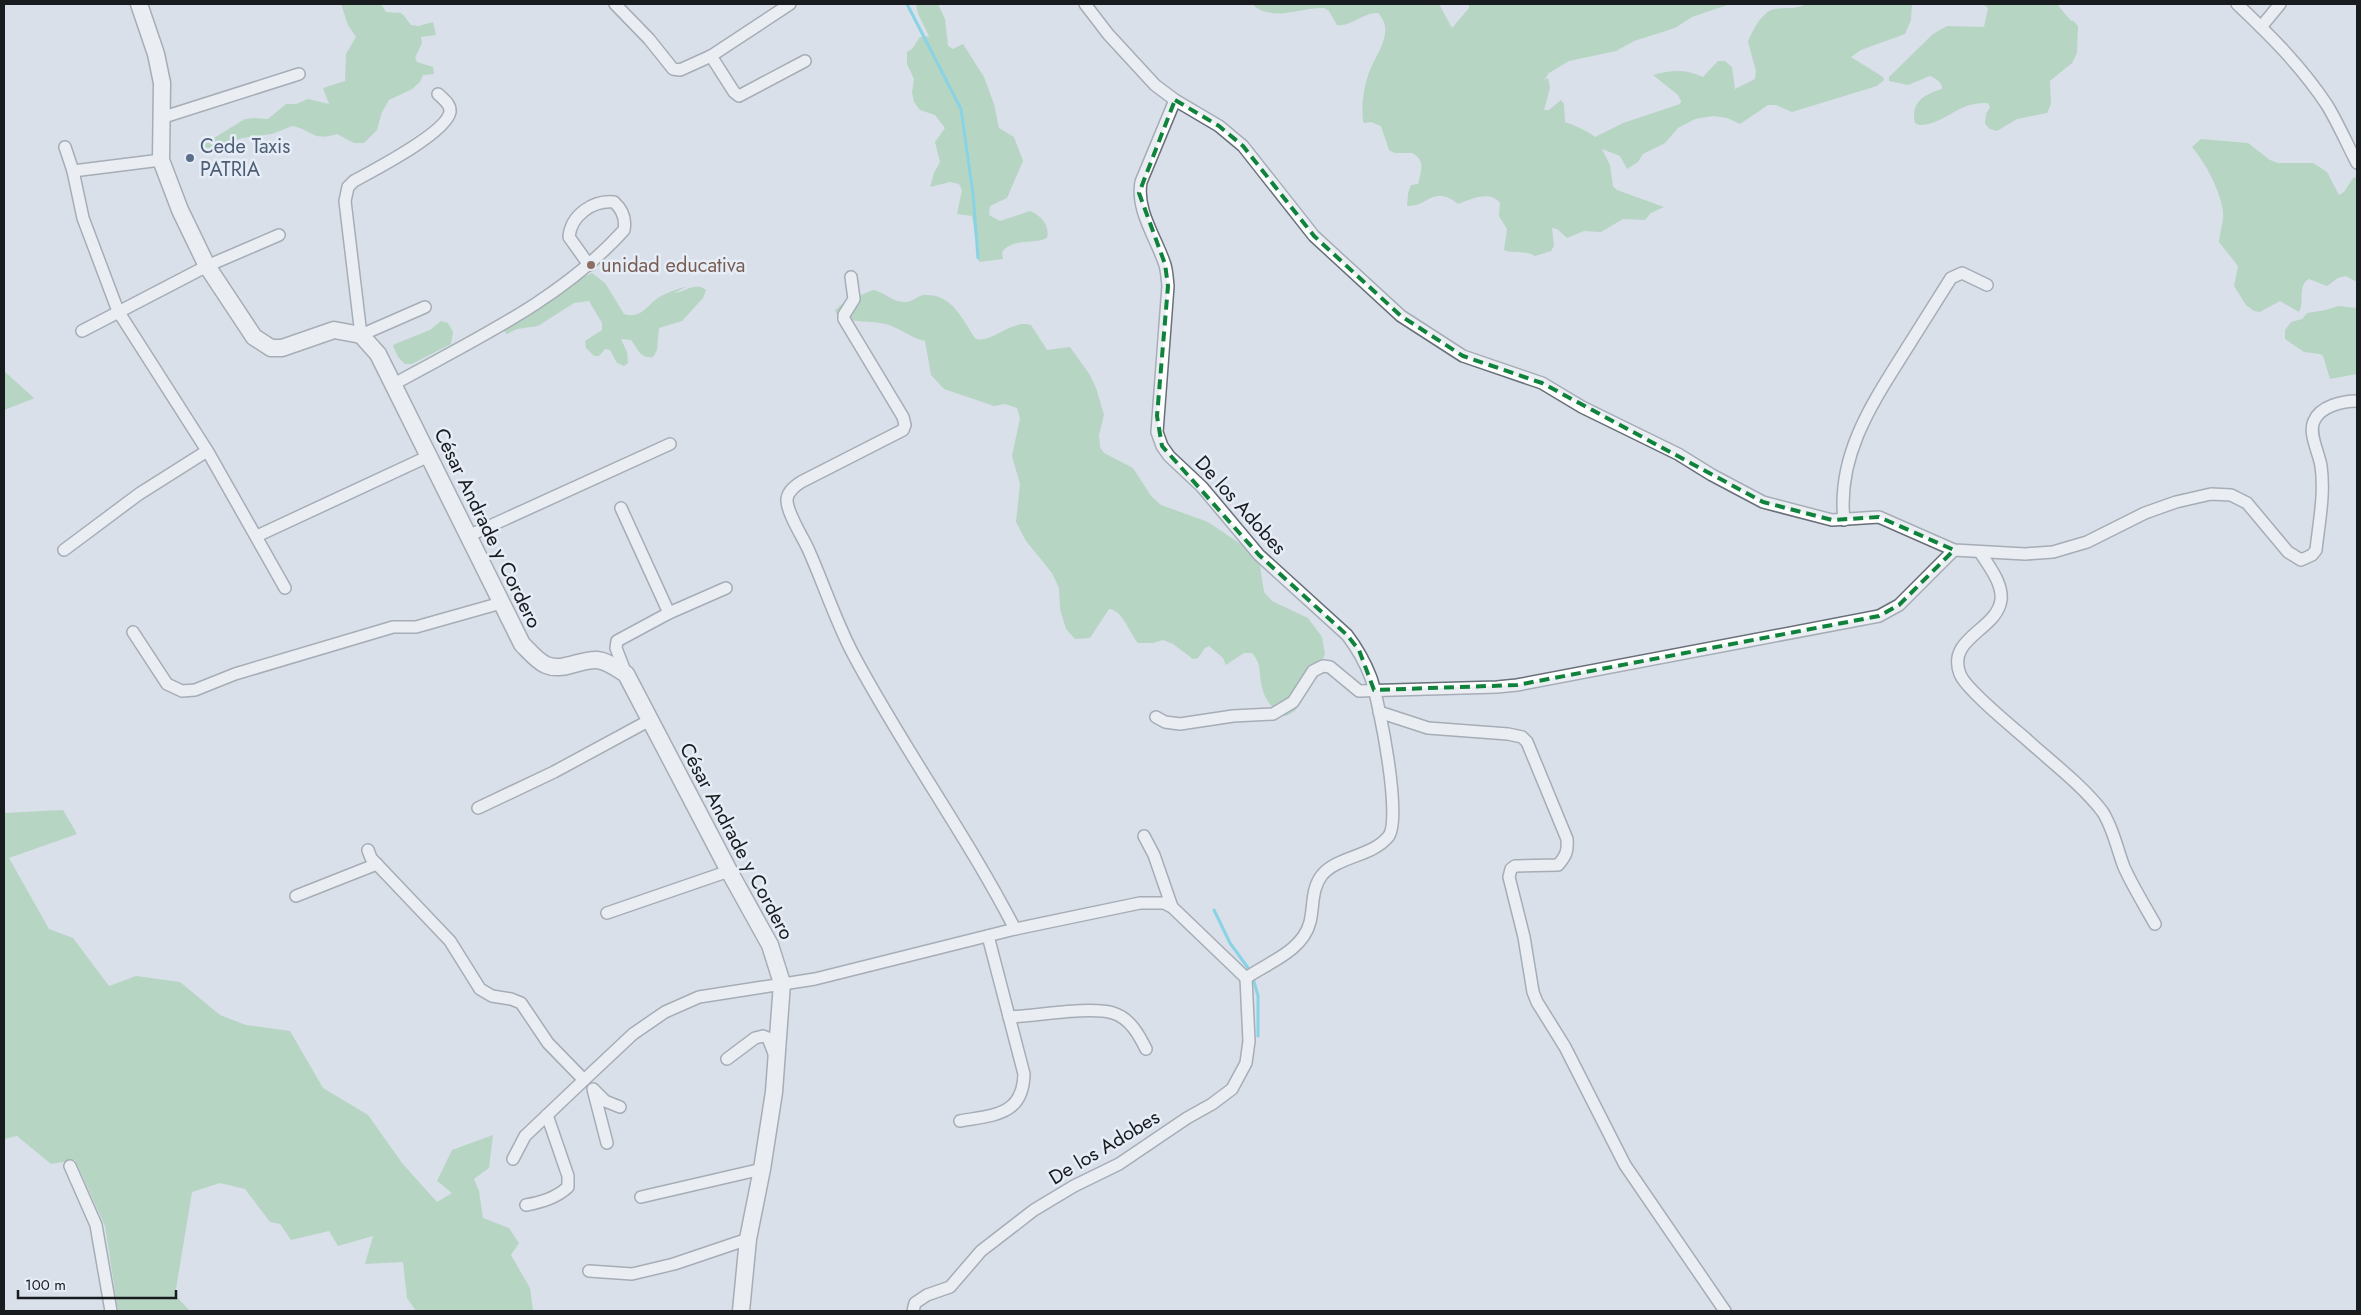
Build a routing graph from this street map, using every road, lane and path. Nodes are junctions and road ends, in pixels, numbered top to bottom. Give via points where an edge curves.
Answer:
1 (140, 4) edge
2 (615, 4) edge
3 (790, 4) edge
4 (1085, 4) edge
5 (2237, 4) edge
6 (2280, 4) edge
7 (2261, 27) junction
8 (711, 56) junction
9 (805, 61) dead end
10 (299, 74) dead end
11 (438, 94) dead end
12 (1175, 100) junction
13 (164, 117) junction
14 (65, 147) dead end
15 (161, 160) junction
16 (2357, 163) edge
17 (74, 171) junction
18 (279, 235) dead end
19 (589, 265) junction
20 (208, 266) junction
21 (850, 277) dead end
22 (1987, 285) dead end
23 (426, 307) dead end
24 (118, 311) junction
25 (82, 331) dead end
26 (360, 335) junction
27 (394, 384) junction
28 (2357, 401) edge
29 (670, 444) dead end
30 (207, 452) junction
31 (429, 456) junction
32 (622, 508) dead end
33 (1844, 520) junction
34 (257, 536) junction
35 (468, 536) junction
36 (64, 550) dead end
37 (1954, 550) junction
38 (1980, 552) junction
39 (285, 588) dead end
40 (726, 588) dead end
41 (501, 603) junction
42 (669, 613) junction
43 (133, 632) dead end
44 (626, 674) junction
45 (1374, 690) junction
46 (1379, 712) junction
47 (1156, 717) dead end
48 (650, 720) junction
49 (478, 808) dead end
50 (1144, 836) dead end
51 (368, 850) dead end
52 (378, 864) junction
53 (729, 871) junction
54 (296, 896) dead end
55 (1172, 907) junction
56 (608, 913) dead end
57 (2155, 924) dead end
58 (1015, 929) junction
59 (988, 936) junction
60 (1248, 977) junction
61 (782, 983) junction
62 (1009, 1017) junction
63 (1146, 1049) dead end
64 (727, 1059) dead end
65 (776, 1063) junction
66 (587, 1077) junction
67 (593, 1089) junction
68 (620, 1107) dead end
69 (547, 1115) junction
70 (960, 1121) dead end
71 (607, 1143) dead end
72 (513, 1159) dead end
73 (70, 1166) dead end
74 (762, 1169) junction
75 (641, 1196) dead end
76 (526, 1205) dead end
77 (748, 1240) junction
78 (589, 1271) dead end
79 (111, 1311) edge
80 (741, 1311) edge
81 (913, 1311) edge
82 (1726, 1311) edge

1 - 13 street via 156,54
2 - 8 street via 673,69 680,70
3 - 8 street
4 - 12 street via 1155,85
5 - 7 street
6 - 7 street
7 - 16 street via 2287,54 2327,106
8 - 9 street via 739,96
10 - 13 street
11 - 26 street via 450,111 446,121 421,143 348,187 345,201
12 - 33 street via 1219,126 1243,146 1314,236 1401,316 1463,356 1542,383 1763,502 1798,513
12 - 45 street, De los Adobes via 1139,193 1165,264 1168,286 1157,432 1169,456 1202,487 1259,555 1348,634 1359,650
13 - 15 street
14 - 17 street
15 - 17 street
15 - 20 street via 180,210
17 - 24 street via 83,218
18 - 20 street
19 - 19 street via 624,230 624,215 614,202 596,203 583,212 570,229 569,237
19 - 27 street via 531,308
20 - 24 street
20 - 26 street via 254,337 271,348 282,348 334,330
21 - 58 street via 854,299 844,319 905,425 903,430 801,482 790,492 787,500 831,610 853,653 994,888
22 - 33 street via 1962,274 1951,278 1885,383 1866,415 1852,449 1843,487
23 - 26 street
24 - 25 street
24 - 30 street
26 - 27 street, César Andrade y Cordero via 378,354
27 - 31 street, César Andrade y Cordero
28 - 38 street via 2336,404 2313,421 2323,498 2316,550 2307,558 2295,558 2288,552 2247,503 2231,495 2211,494 2145,513 2087,542 2053,552
29 - 35 street
30 - 34 street
30 - 36 street via 139,494
31 - 34 street
31 - 35 street, César Andrade y Cordero
32 - 42 street
33 - 37 street via 1879,517
34 - 39 street
35 - 41 street, César Andrade y Cordero
37 - 38 street
37 - 45 street via 1899,605 1879,616 1517,685
38 - 57 street via 1995,575 2001,598 1996,614 1961,648 1957,660 1960,675 2101,811 2125,869
40 - 42 street
41 - 43 street via 416,627 393,627 235,674 195,690 182,691 167,684
41 - 44 street, César Andrade y Cordero via 522,644 540,662 557,668 596,660
42 - 44 street via 617,641 616,648
44 - 48 street, César Andrade y Cordero
45 - 46 street, De los Adobes
45 - 47 street via 1359,691 1330,666 1323,666 1314,671 1293,702 1272,714 1180,724
46 - 60 street, De los Adobes via 1394,809 1389,836 1377,847 1323,874 1313,892 1310,923 1304,936 1294,947
46 - 82 street via 1428,728 1508,734 1522,737 1527,742 1567,839 1568,849 1558,864 1515,866 1509,877 1533,992 1566,1047 1626,1165
48 - 49 street via 554,772
48 - 53 street, César Andrade y Cordero
50 - 55 street
51 - 52 street
52 - 54 street
52 - 66 street via 450,941 480,989 520,1004 548,1043
53 - 56 street
53 - 61 street, César Andrade y Cordero via 770,946
55 - 58 street via 1164,903 1140,902
55 - 60 street
58 - 59 street
59 - 61 street via 814,979
59 - 62 street
60 - 81 street, De los Adobes via 1246,1062 1232,1089 1119,1164 1034,1210 980,1251 950,1287 927,1295 915,1303
61 - 65 street, César Andrade y Cordero
61 - 66 street via 699,998 665,1012 632,1034
62 - 63 street via 1099,1011 1115,1013 1130,1023
62 - 70 street via 1024,1074 1023,1087 1014,1106 1003,1113
64 - 65 street via 755,1038 763,1036 768,1038
65 - 74 street, César Andrade y Cordero
66 - 67 street
66 - 69 street
67 - 68 street via 604,1101
67 - 71 street
69 - 72 street via 525,1136
69 - 76 street via 568,1176 568,1187 545,1201
73 - 79 street via 96,1225
74 - 75 street
74 - 77 street, César Andrade y Cordero
77 - 78 street via 632,1274
77 - 80 street, César Andrade y Cordero

